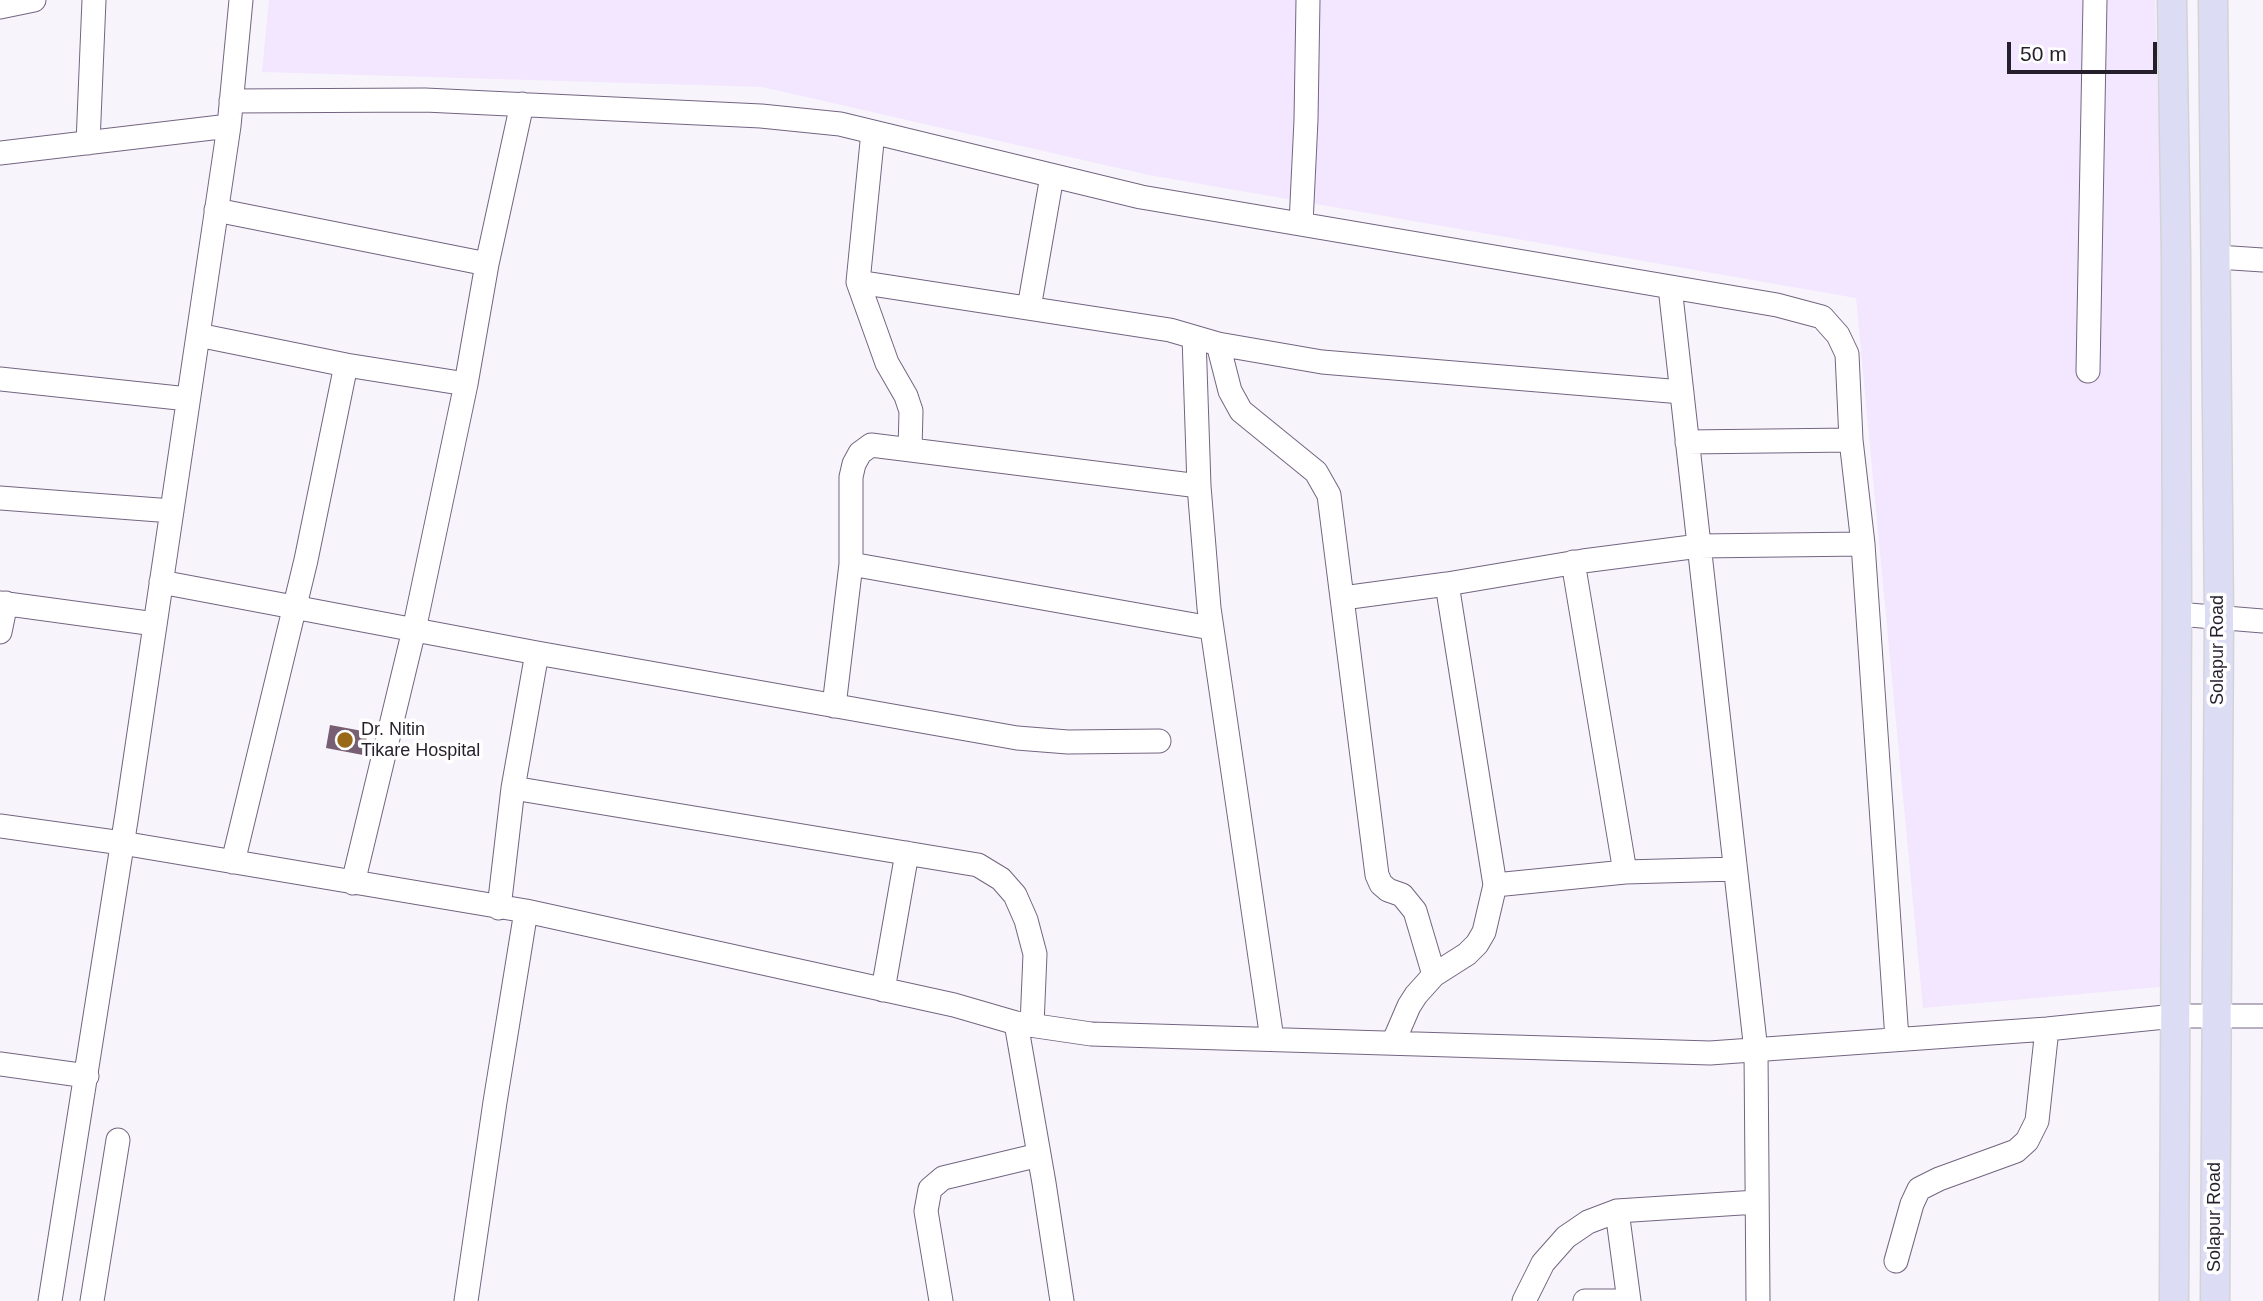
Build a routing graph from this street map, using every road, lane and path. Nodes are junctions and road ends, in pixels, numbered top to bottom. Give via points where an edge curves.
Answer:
1 (34, 0) edge
2 (94, 0) edge
3 (241, 0) edge
4 (1308, 0) edge
5 (2095, 0) edge
6 (2172, 0) edge
7 (2213, 0) edge
8 (0, 6) edge
9 (231, 101) junction
10 (522, 104) junction
11 (229, 126) junction
12 (873, 132) junction
13 (88, 143) junction
14 (0, 153) edge
15 (1052, 176) junction
16 (216, 210) junction
17 (1301, 224) junction
18 (2217, 257) junction
19 (2263, 260) edge
20 (487, 264) junction
21 (858, 282) junction
22 (1670, 287) junction
23 (1029, 308) junction
24 (198, 335) junction
25 (1194, 337) junction
26 (1219, 344) junction
27 (346, 365) junction
28 (2088, 371) dead end
29 (0, 379) edge
30 (466, 383) junction
31 (1682, 392) junction
32 (188, 399) junction
33 (1852, 440) junction
34 (1687, 442) junction
35 (910, 450) junction
36 (1199, 486) junction
37 (0, 498) edge
38 (172, 511) junction
39 (1863, 544) junction
40 (1699, 546) junction
41 (1573, 562) junction
42 (851, 564) junction
43 (161, 582) junction
44 (1447, 584) junction
45 (1343, 598) junction
46 (3, 603) edge
47 (294, 608) junction
48 (2177, 614) junction
49 (2219, 617) junction
50 (2263, 621) edge
51 (155, 624) junction
52 (1212, 628) junction
53 (414, 630) junction
54 (0, 632) edge
55 (537, 653) junction
56 (834, 706) junction
57 (1159, 741) dead end
58 (513, 788) junction
59 (0, 826) edge
60 (122, 843) junction
61 (907, 853) junction
62 (233, 862) junction
63 (1735, 869) junction
64 (1625, 872) junction
65 (353, 883) junction
66 (1495, 886) junction
67 (499, 908) junction
68 (526, 911) junction
69 (1434, 975) junction
70 (883, 990) junction
71 (2175, 1016) junction
72 (2216, 1016) junction
73 (2263, 1016) edge
74 (1024, 1024) junction
75 (2047, 1029) junction
76 (1897, 1038) junction
77 (1272, 1039) junction
78 (1394, 1043) junction
79 (1756, 1051) junction
80 (0, 1064) edge
81 (87, 1076) junction
82 (118, 1140) dead end
83 (1039, 1155) junction
84 (1757, 1202) junction
85 (1617, 1211) junction
86 (1896, 1261) dead end
87 (50, 1301) edge
88 (92, 1301) edge
89 (466, 1301) edge
90 (941, 1301) edge
91 (1062, 1301) edge
92 (1524, 1301) edge
93 (1585, 1301) edge
94 (1615, 1301) edge
95 (1629, 1301) edge
96 (1758, 1301) edge
97 (2174, 1301) edge
98 (2215, 1301) edge

1 - 8 street
2 - 13 street
3 - 9 street
4 - 17 street
5 - 28 street
6 - 48 main road
7 - 18 main road, Solapur Road
9 - 10 street
9 - 11 street
10 - 12 street via 761,116
10 - 20 street
11 - 13 street
11 - 16 street
12 - 15 street
12 - 21 street
13 - 14 street
15 - 17 street via 1141,197
15 - 23 street
16 - 20 street
16 - 24 street
17 - 22 street
18 - 19 street
18 - 49 main road, Solapur Road
20 - 30 street
21 - 23 street
21 - 35 street via 887,363 911,411
22 - 31 street
22 - 33 street via 1822,317 1847,354
23 - 25 street
24 - 27 street
24 - 32 street
25 - 26 street
25 - 36 street
26 - 31 street via 1322,362
26 - 45 street via 1230,391 1241,411 1316,472 1329,495
27 - 30 street
27 - 47 street
29 - 32 street
30 - 53 street
31 - 34 street
32 - 38 street
33 - 34 street
33 - 39 street
34 - 40 street
35 - 36 street
35 - 42 street via 871,445 854,464
36 - 52 street
37 - 38 street
38 - 43 street
39 - 40 street
39 - 76 street
40 - 41 street
40 - 63 street
41 - 44 street
41 - 64 street
42 - 52 street
42 - 56 street
43 - 47 street
43 - 51 street
44 - 45 street
44 - 66 street
45 - 69 street via 1377,875 1381,884 1402,895 1415,911
46 - 51 street
46 - 54 street
47 - 53 street
47 - 62 street
48 - 49 street
48 - 71 main road
49 - 50 street
49 - 72 main road, Solapur Road
51 - 60 street
52 - 77 street
53 - 55 street
53 - 65 street
55 - 56 street
55 - 58 street
56 - 57 street via 1017,738
58 - 61 street
58 - 67 street
59 - 60 street
60 - 62 street
60 - 81 street
61 - 70 street
61 - 74 street via 978,865 1001,879 1015,895 1035,954
62 - 65 street
63 - 64 street
63 - 79 street
64 - 66 street
65 - 67 street
66 - 69 street via 1477,944
67 - 68 street
68 - 70 street
68 - 89 street
69 - 78 street via 1409,1006
70 - 74 street
71 - 72 street
71 - 75 street
71 - 97 main road
72 - 73 street
72 - 98 main road, Solapur Road
74 - 77 street via 1091,1034
74 - 83 street
75 - 76 street
75 - 86 street via 2037,1121 2027,1141 2016,1151 1919,1189
76 - 79 street
77 - 78 street
78 - 79 street
79 - 84 street
80 - 81 street
81 - 87 street
82 - 88 street
83 - 90 street via 943,1178 930,1189 926,1212
83 - 91 street
84 - 85 street
84 - 96 street
85 - 92 street via 1566,1237 1543,1263
85 - 95 street
93 - 94 street

